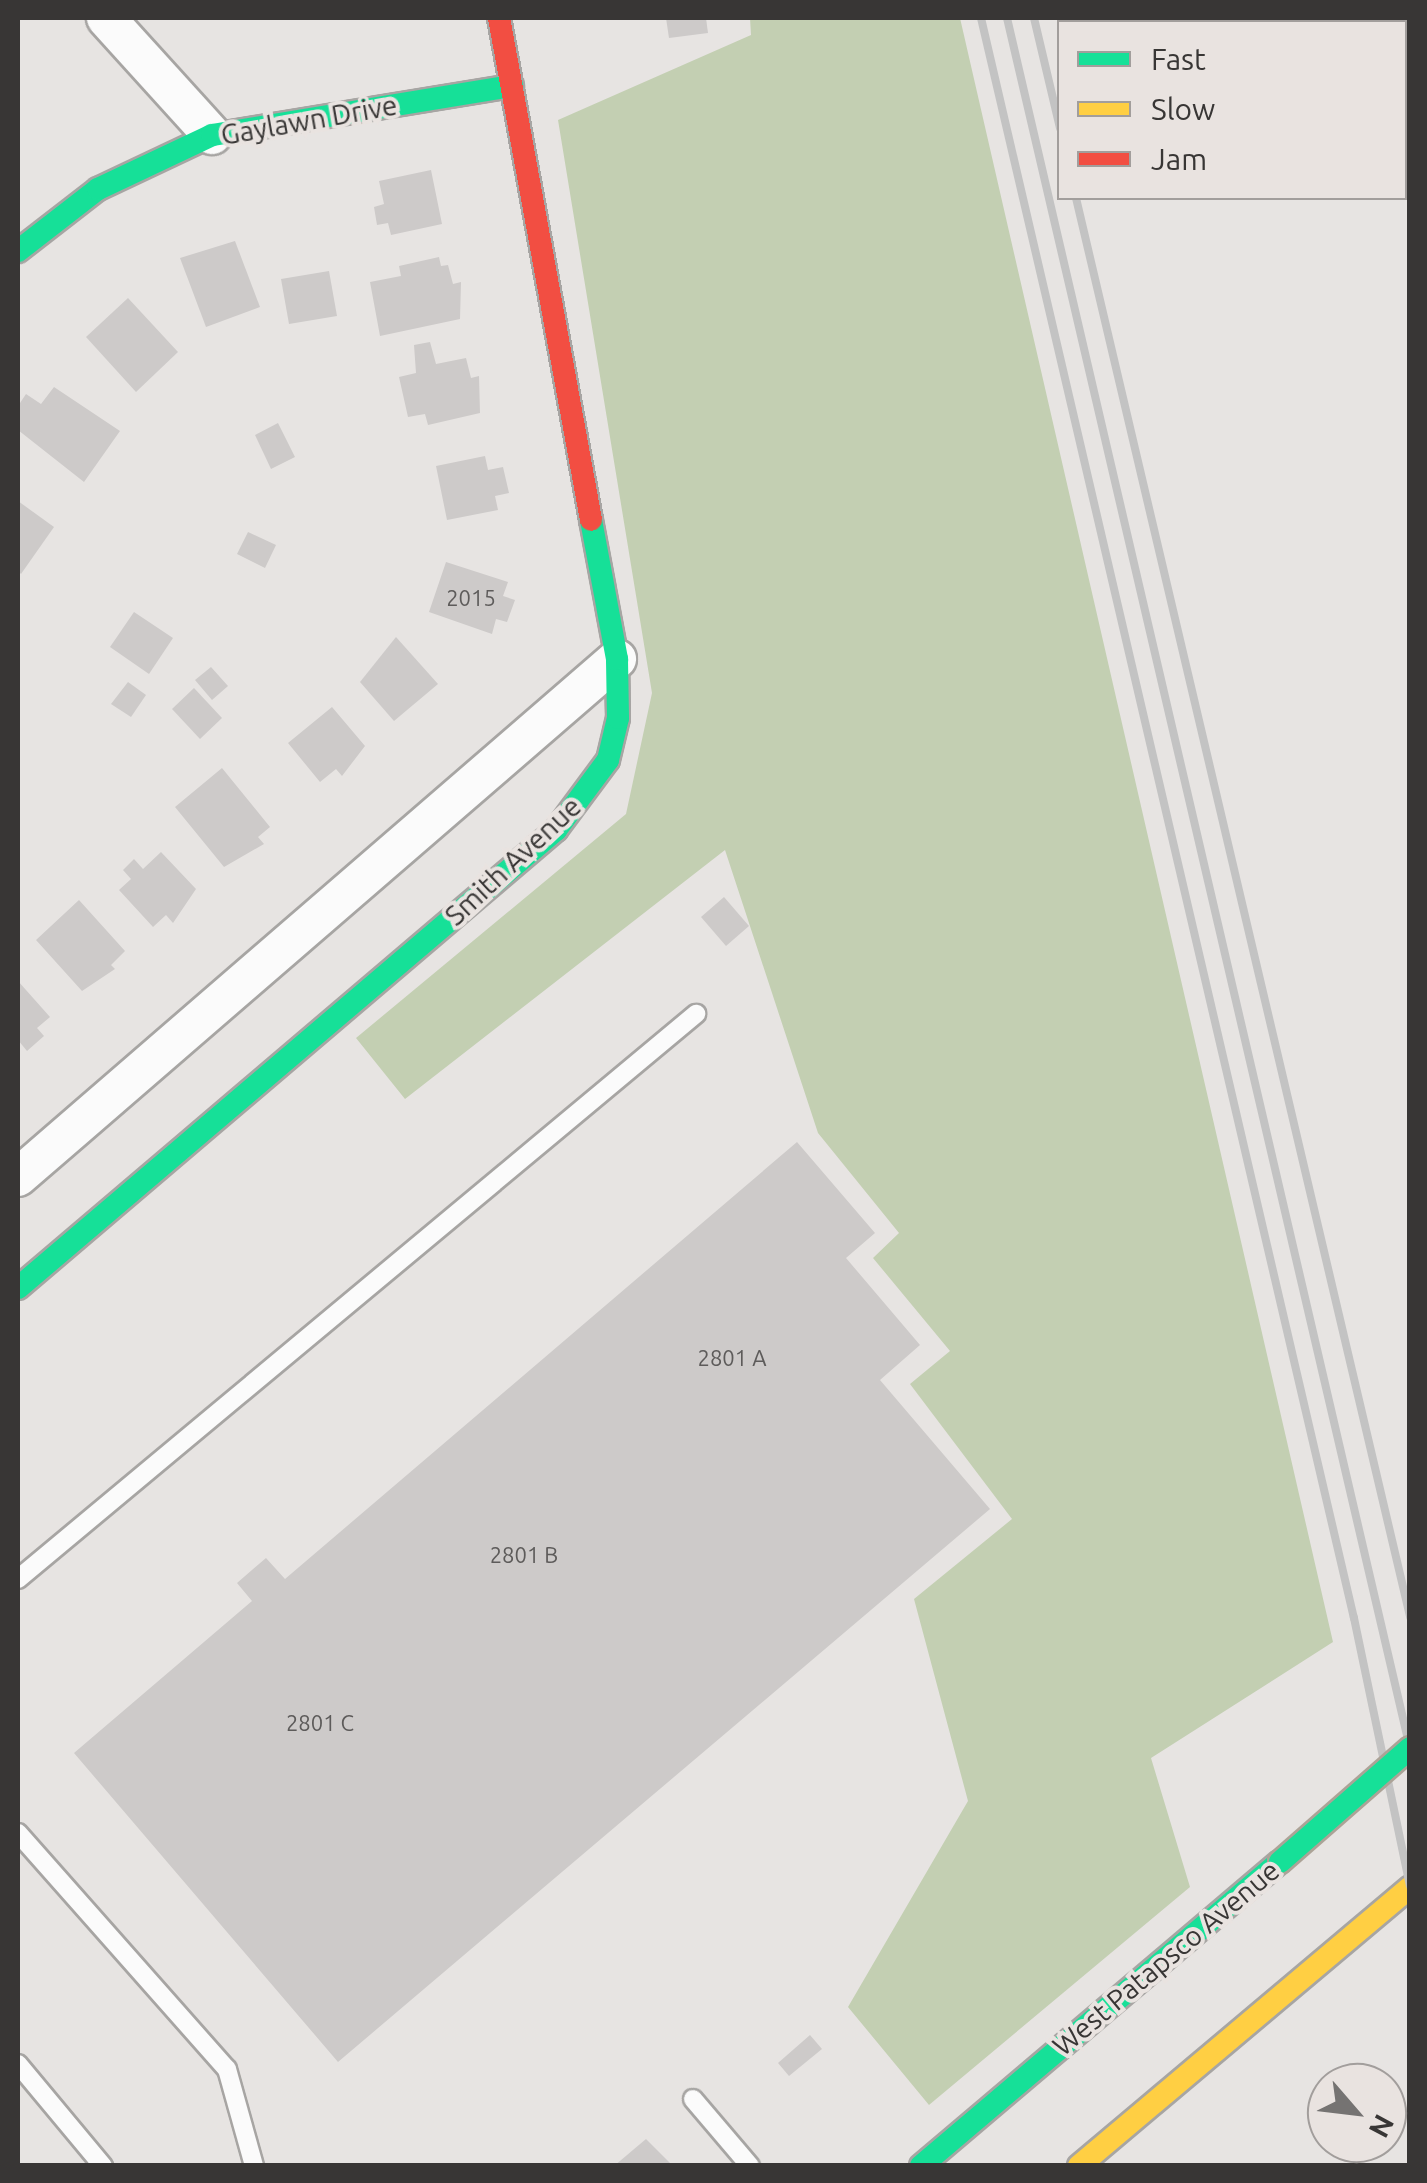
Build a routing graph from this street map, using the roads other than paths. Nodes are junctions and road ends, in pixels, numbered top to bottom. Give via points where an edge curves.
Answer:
1 (106, 18) edge
2 (499, 18) edge
3 (512, 86) junction
4 (212, 135) junction
5 (18, 250) edge
6 (616, 659) junction
7 (696, 1014) dead end
8 (18, 1177) edge
9 (18, 1288) edge
10 (18, 1580) edge
11 (1410, 1748) edge
12 (18, 1833) edge
13 (1410, 1887) edge
14 (18, 2064) edge
15 (692, 2098) dead end
16 (103, 2166) edge
17 (254, 2166) edge
18 (750, 2166) edge
19 (921, 2166) edge
20 (1079, 2166) edge

1 - 4 street
2 - 3 street, Smith Avenue
3 - 4 street, Gaylawn Drive
3 - 6 street, Smith Avenue
4 - 5 street, Gaylawn Drive via 98,189
6 - 8 street
6 - 9 street, Smith Avenue via 618,718 608,760 556,830
7 - 10 lane
11 - 19 street, West Patapsco Avenue, bridge
12 - 17 lane via 227,2070
13 - 20 street
14 - 16 lane
15 - 18 lane

